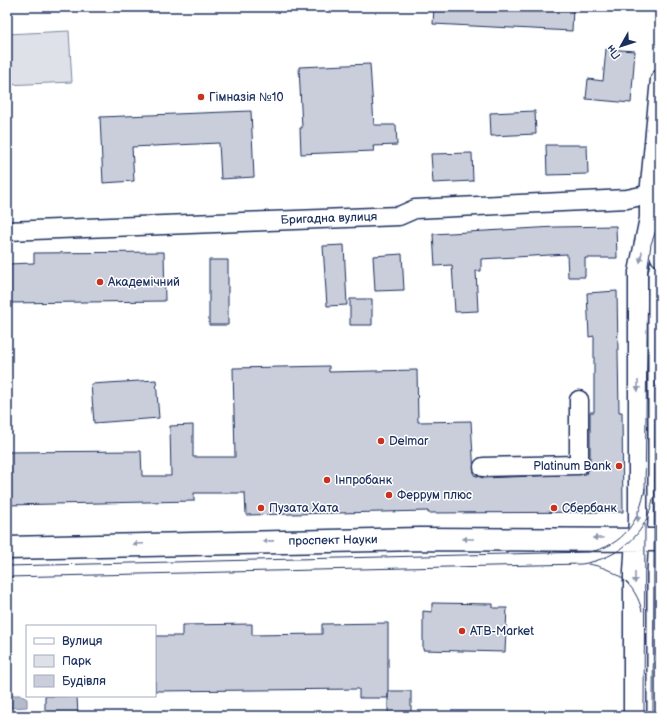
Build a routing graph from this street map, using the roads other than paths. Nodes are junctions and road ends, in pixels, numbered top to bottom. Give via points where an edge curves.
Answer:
1 (660, 79) edge
2 (654, 193) edge
3 (649, 218) junction
4 (7, 231) edge
5 (660, 257) edge
6 (579, 400) dead end
7 (484, 467) dead end
8 (637, 539) junction
9 (660, 540) edge
10 (7, 548) edge
11 (635, 716) edge

1 - 2 street
2 - 3 street
2 - 4 street, Бригадна вулиця via 627,199 415,209 399,216
3 - 5 street
3 -> 8 street via 638,272
6 - 7 street via 579,465
8 - 9 main road, проспект Науки
8 -> 10 main road, проспект Науки via 374,539
8 -> 11 main road

